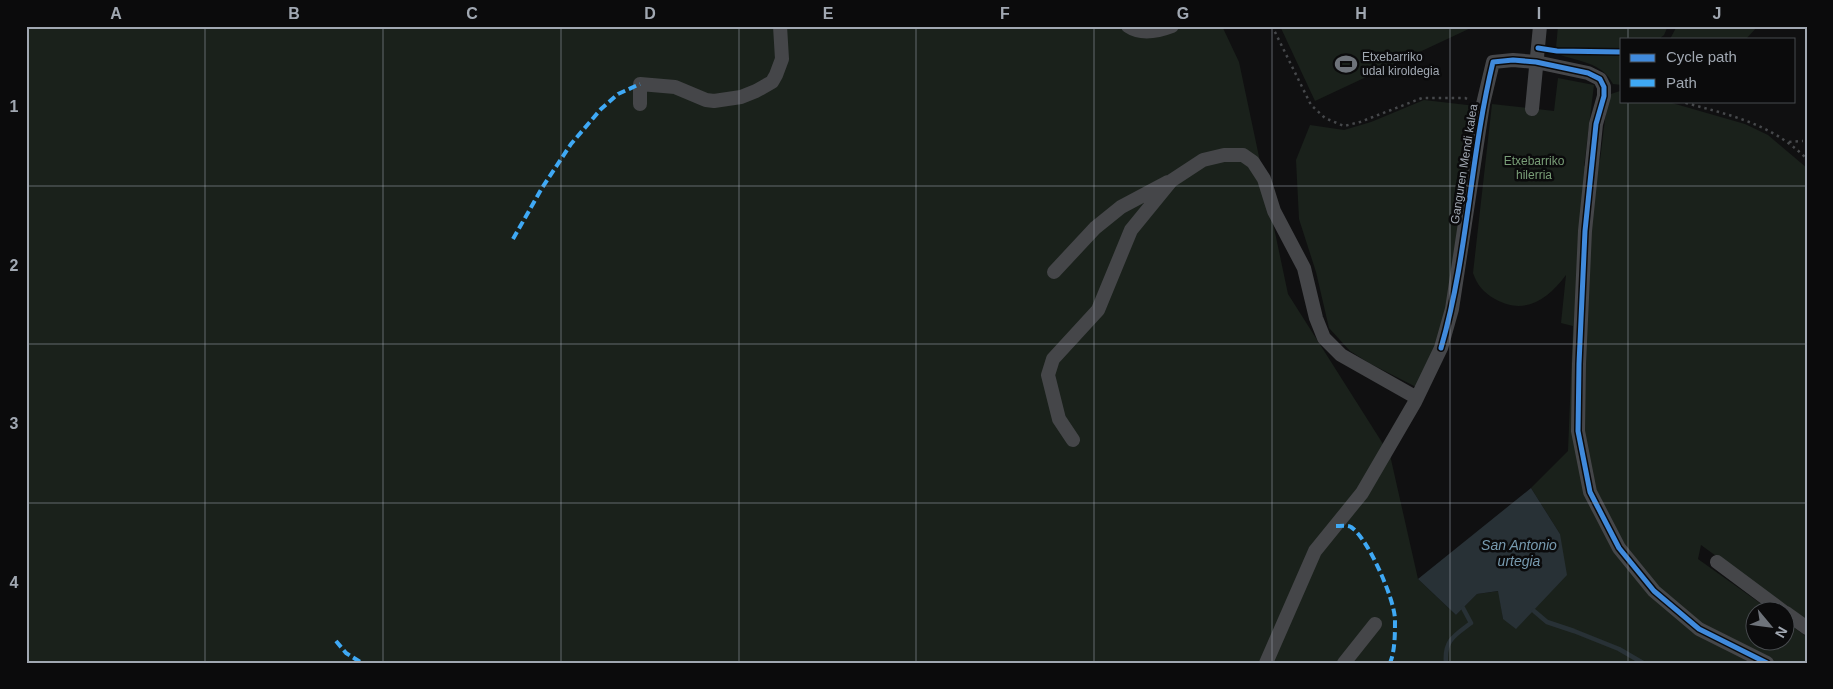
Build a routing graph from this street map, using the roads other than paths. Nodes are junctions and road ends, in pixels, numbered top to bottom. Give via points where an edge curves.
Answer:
1 (780, 26) edge
2 (1128, 26) edge
3 (1172, 26) edge
4 (1540, 26) edge
5 (1536, 62) junction
6 (640, 104) dead end
7 (1532, 109) dead end
8 (1171, 181) junction
9 (1054, 272) dead end
10 (1417, 398) junction
11 (1073, 440) dead end
12 (1716, 562) dead end
13 (1771, 602) edge
14 (1796, 620) edge
15 (1375, 624) dead end
16 (1807, 628) edge
17 (1266, 663) edge
18 (1344, 663) edge
19 (1767, 663) edge

1 - 6 street via 782,59 772,82 741,97 714,101 675,87 640,84
2 - 3 street via 1144,32
4 - 5 street
5 - 7 street
5 - 10 street, Ganguren Mendi kalea via 1493,62 1483,104 1452,309 1441,348
5 - 19 street via 1588,73 1600,80 1604,87 1596,124 1587,212 1579,364 1578,431 1590,492 1619,548 1654,591 1699,628
8 - 9 street via 1121,207 1095,228
8 - 10 street via 1203,160 1224,155 1243,155 1253,162 1304,268 1324,338 1341,356
8 - 11 street via 1131,230 1098,310 1053,359 1048,375 1058,419
10 - 17 street, Ganguren Mendi kalea via 1362,493 1315,551
12 - 13 street
14 - 16 street
15 - 18 street

